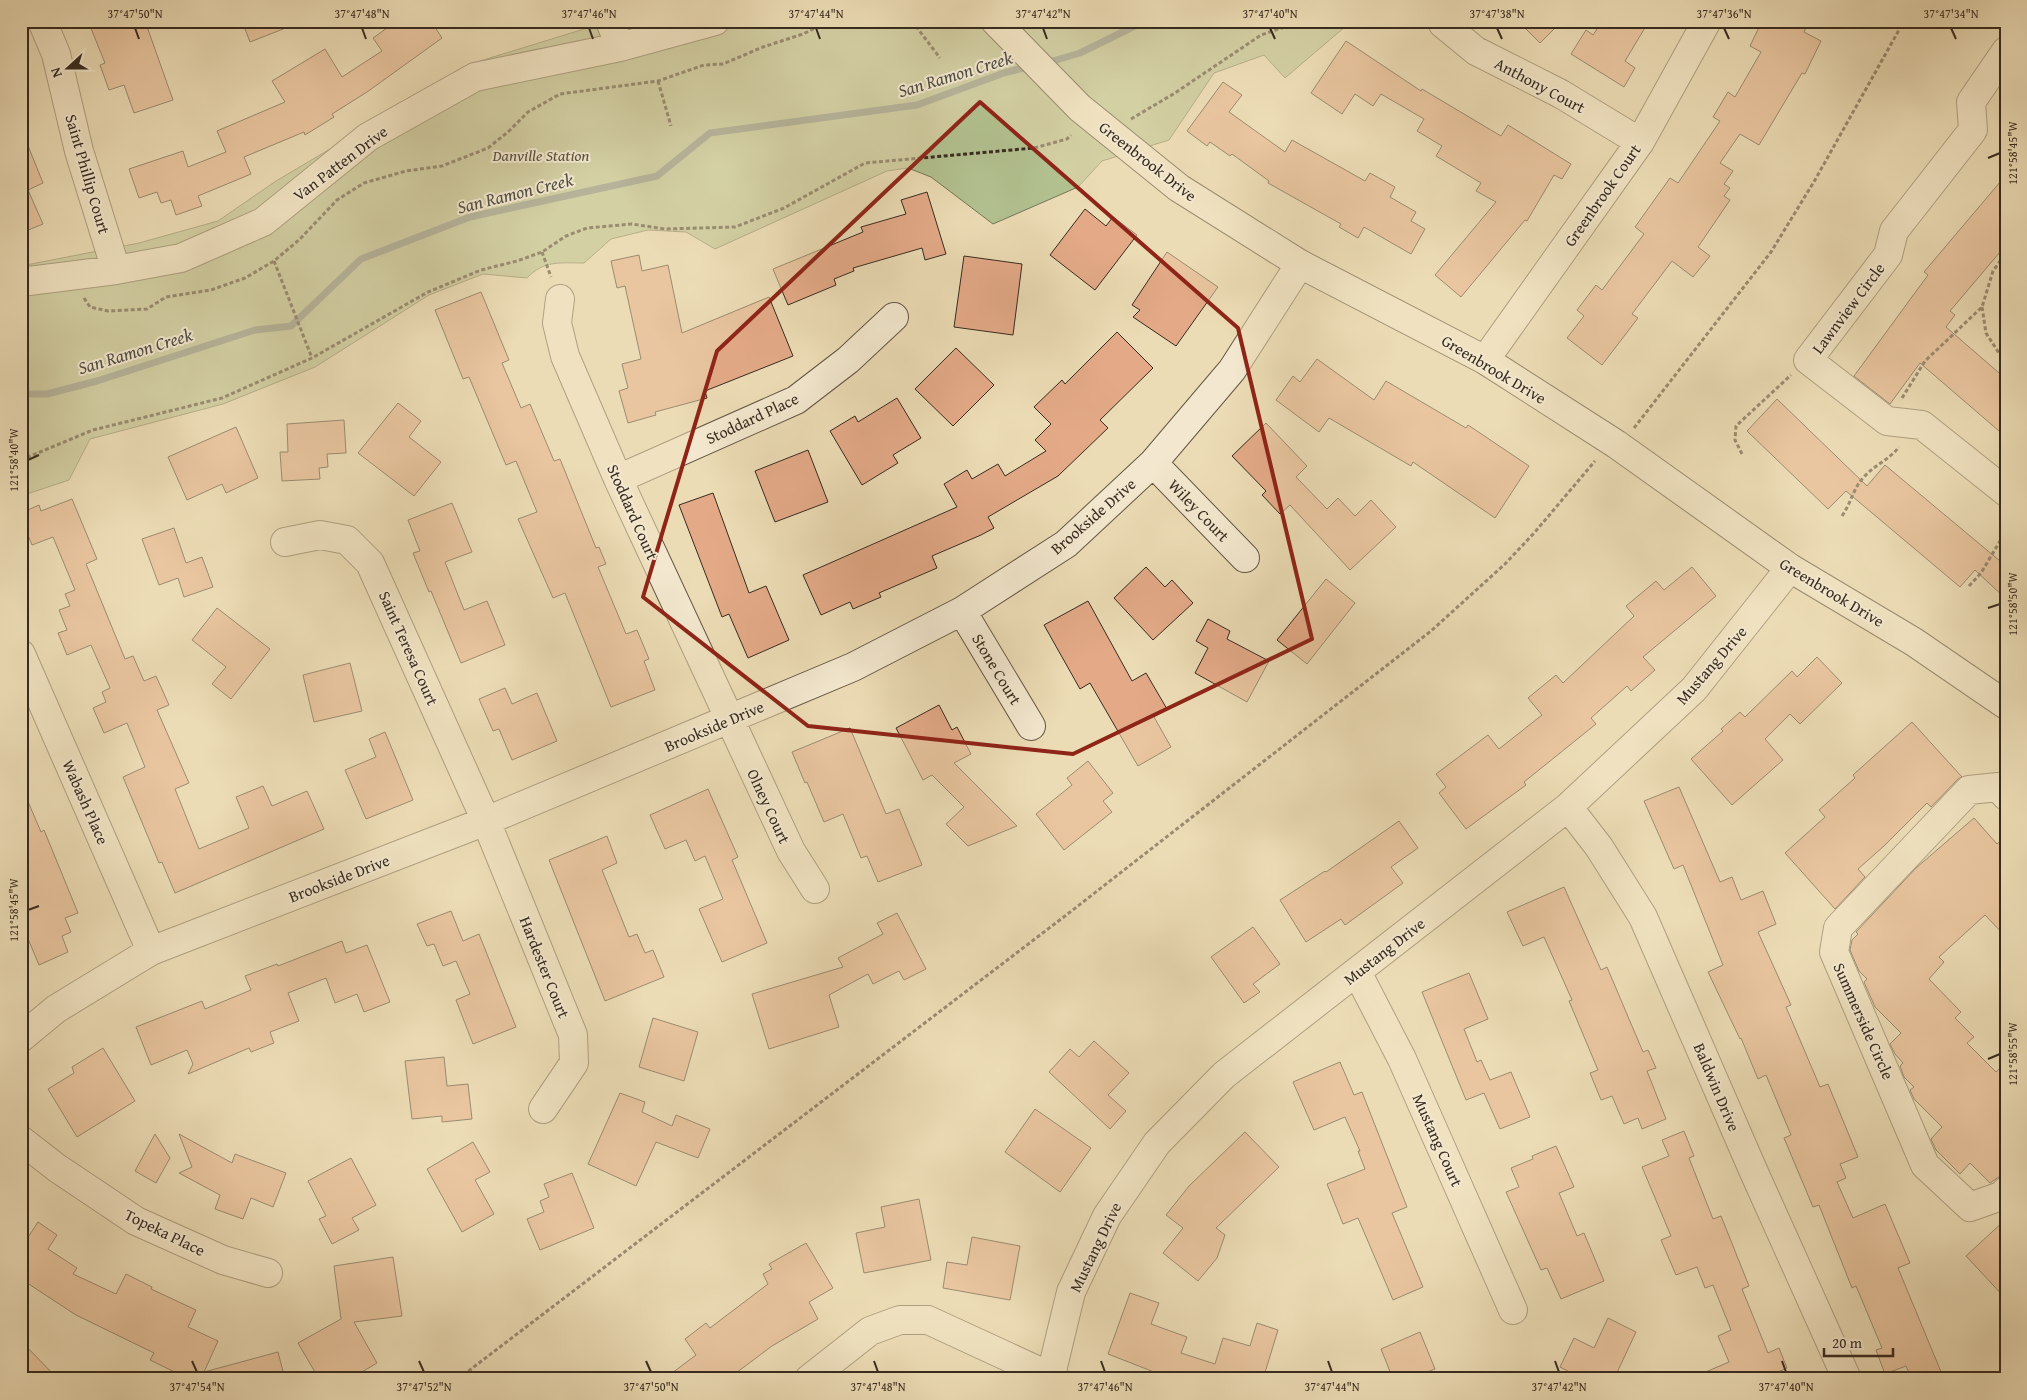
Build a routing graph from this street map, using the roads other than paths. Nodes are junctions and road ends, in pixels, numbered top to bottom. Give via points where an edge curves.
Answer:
1 (42, 21) edge
2 (610, 21) edge
3 (715, 21) edge
4 (1707, 21) edge
5 (996, 22) edge
6 (1443, 24) dead end
7 (620, 47) junction
8 (2006, 52) edge
9 (1640, 142) junction
10 (1300, 264) junction
11 (116, 270) junction
12 (21, 282) edge
13 (560, 299) dead end
14 (894, 317) dead end
15 (1485, 360) junction
16 (1153, 463) junction
17 (618, 479) junction
18 (2006, 492) edge
19 (285, 542) dead end
20 (1245, 558) dead end
21 (1790, 568) junction
22 (962, 611) junction
23 (21, 654) edge
24 (2006, 705) edge
25 (728, 720) junction
26 (1031, 726) dead end
27 (2003, 788) edge
28 (1568, 807) junction
29 (486, 821) junction
30 (815, 889) dead end
31 (151, 951) junction
32 (1357, 972) junction
33 (21, 1038) edge
34 (543, 1109) dead end
35 (21, 1140) edge
36 (2006, 1191) edge
37 (268, 1273) dead end
38 (1513, 1310) dead end
39 (1052, 1378) edge
40 (809, 1379) edge
41 (1847, 1379) edge

1 - 11 street, Saint Phillip Court via 56,54 79,151
2 - 7 street
3 - 7 street, Van Patten Drive
4 - 9 street, Greenbrook Court
5 - 10 street, Greenbrook Drive via 1080,108 1179,188
6 - 9 street, Anthony Court via 1476,51 1560,94
7 - 11 street, Van Patten Drive via 475,77 368,137 264,222 181,258
8 - 18 street, Lawnview Circle via 1971,102 1973,130 1894,230 1888,255 1808,360 1900,422 1922,425
9 - 15 street, Greenbrook Court
10 - 15 street, Greenbrook Drive
10 - 16 street, Brookside Drive via 1232,370
11 - 12 street, Van Patten Drive
13 - 17 street, Stoddard Court via 557,323 565,356
14 - 17 street, Stoddard Place via 848,360 796,400
15 - 21 street, Greenbrook Drive via 1616,444
16 - 20 street, Wiley Court
16 - 22 street, Brookside Drive via 1066,544
17 - 25 street, Stoddard Court
19 - 29 street, Saint Teresa Court via 320,535 347,540 370,562
21 - 24 street, Greenbrook Drive via 1914,642
21 - 28 street, Mustang Drive via 1694,689
22 - 25 street, Brookside Drive via 853,668
22 - 26 street, Stone Court
23 - 31 street, Wabash Place
25 - 29 street, Brookside Drive
25 - 30 street, Olney Court via 790,851
27 - 36 street, Summerside Circle via 1969,790 1838,928 1834,952 1925,1165 1970,1207 2001,1196
28 - 32 street, Mustang Drive
28 - 41 street, Baldwin Drive via 1599,847 1643,917
29 - 31 street, Brookside Drive
29 - 34 street, Hardester Court via 573,1035 574,1064
31 - 33 street, Brookside Drive via 56,1009
32 - 38 street, Mustang Court via 1402,1059
32 - 39 street, Mustang Drive via 1224,1075 1157,1143 1107,1216 1075,1283
35 - 37 street, Topeka Place via 136,1221 222,1260
39 - 40 street via 928,1320 900,1320 870,1331

